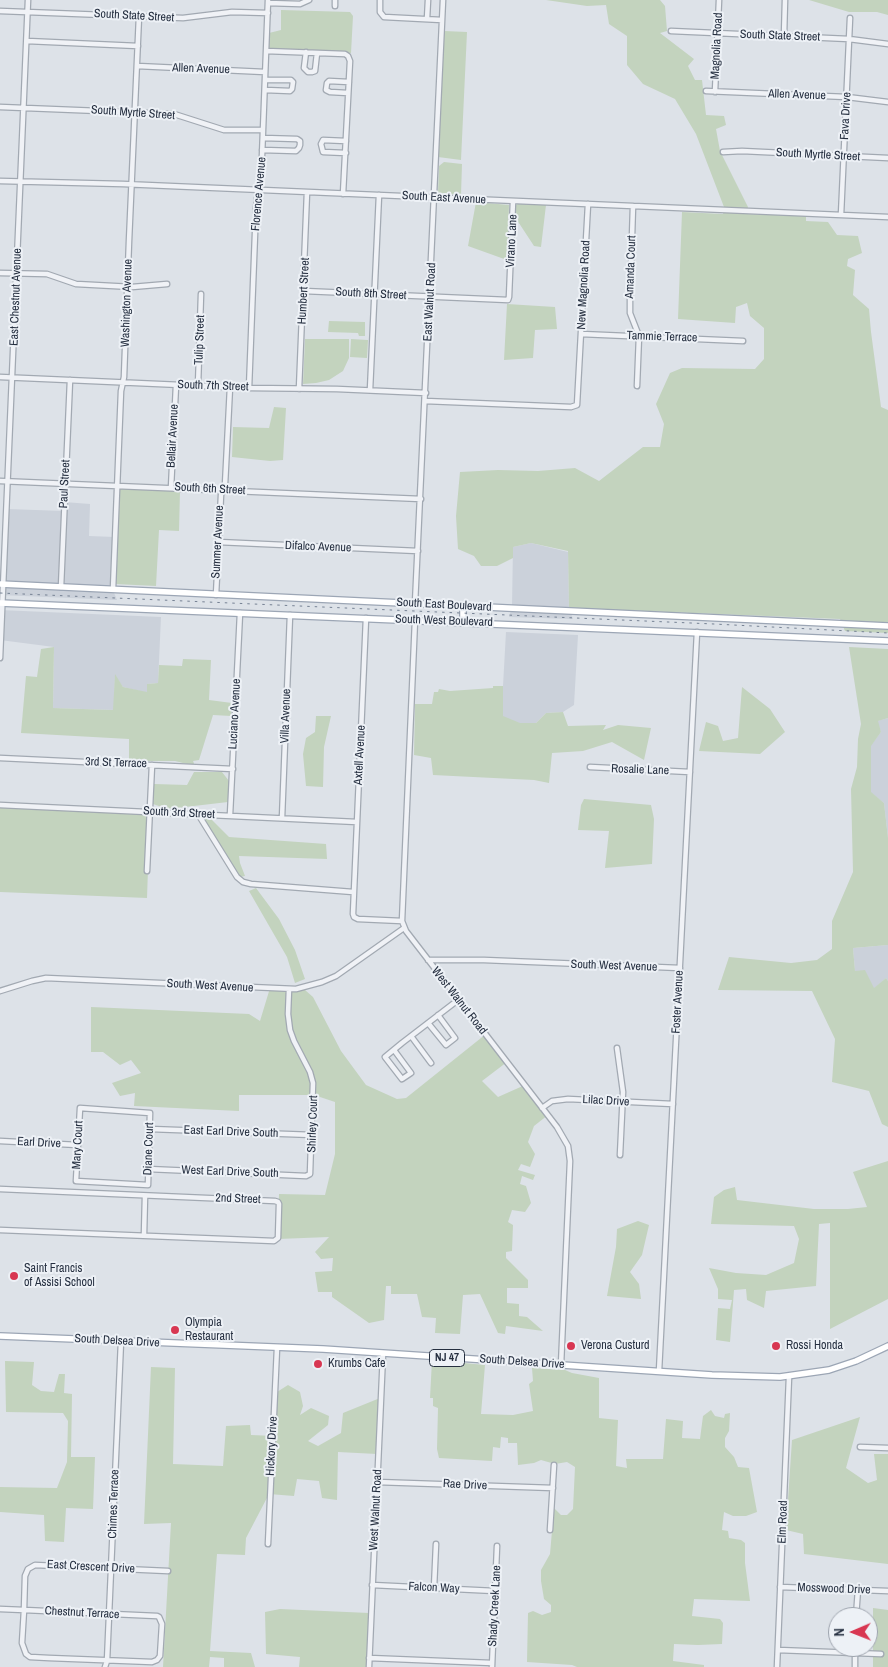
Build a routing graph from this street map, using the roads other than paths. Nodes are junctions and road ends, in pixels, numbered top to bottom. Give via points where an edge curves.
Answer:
1 (28, 0) edge
2 (309, 0) edge
3 (335, 0) edge
4 (380, 0) edge
5 (428, 0) edge
6 (443, 0) edge
7 (719, 0) edge
8 (785, 0) edge
9 (268, 1) edge
10 (335, 6) dead end
11 (0, 11) edge
12 (28, 12) junction
13 (268, 13) junction
14 (139, 16) junction
15 (850, 18) dead end
16 (427, 19) junction
17 (442, 20) junction
18 (671, 31) dead end
19 (717, 33) junction
20 (784, 36) junction
21 (849, 39) junction
22 (26, 41) junction
23 (888, 44) edge
24 (138, 46) junction
25 (266, 51) junction
26 (306, 52) junction
27 (317, 53) junction
28 (137, 66) junction
29 (265, 72) junction
30 (265, 80) junction
31 (349, 82) junction
32 (265, 90) junction
33 (706, 91) dead end
34 (715, 92) junction
35 (348, 93) junction
36 (847, 97) junction
37 (888, 102) edge
38 (0, 107) edge
39 (24, 108) junction
40 (135, 112) junction
41 (263, 130) junction
42 (263, 138) junction
43 (346, 141) junction
44 (262, 150) junction
45 (723, 152) dead end
46 (346, 153) junction
47 (844, 156) junction
48 (888, 158) edge
49 (0, 181) edge
50 (20, 181) junction
51 (131, 184) junction
52 (257, 190) junction
53 (307, 192) junction
54 (344, 194) junction
55 (379, 195) junction
56 (434, 198) junction
57 (513, 201) junction
58 (588, 204) junction
59 (633, 206) junction
60 (841, 215) junction
61 (888, 217) edge
62 (0, 273) edge
63 (17, 274) junction
64 (510, 281) joint
65 (167, 284) dead end
66 (128, 286) junction
67 (304, 291) junction
68 (202, 294) dead end
69 (374, 294) junction
70 (430, 298) junction
71 (581, 334) junction
72 (639, 336) junction
73 (743, 340) dead end
74 (0, 377) edge
75 (12, 378) junction
76 (70, 380) junction
77 (122, 383) junction
78 (176, 385) junction
79 (198, 386) junction
80 (637, 386) dead end
81 (230, 387) junction
82 (249, 388) junction
83 (299, 389) junction
84 (370, 390) junction
85 (426, 393) junction
86 (425, 401) junction
87 (0, 481) edge
88 (8, 481) junction
89 (66, 483) junction
90 (117, 486) junction
91 (171, 488) junction
92 (223, 490) junction
93 (421, 499) junction
94 (218, 542) junction
95 (418, 551) junction
96 (2, 584) edge
97 (61, 587) junction
98 (112, 589) junction
99 (216, 595) junction
100 (1, 604) edge
101 (416, 604) junction
102 (463, 606) junction
103 (240, 613) junction
104 (290, 615) junction
105 (366, 618) junction
106 (415, 620) junction
107 (463, 622) junction
108 (888, 626) edge
109 (697, 632) junction
110 (888, 641) edge
111 (0, 658) edge
112 (0, 758) edge
113 (152, 765) junction
114 (590, 768) dead end
115 (233, 769) junction
116 (690, 772) junction
117 (0, 804) edge
118 (150, 811) junction
119 (198, 814) junction
120 (230, 815) junction
121 (282, 818) junction
122 (357, 822) junction
123 (147, 871) dead end
124 (353, 892) junction
125 (402, 921) junction
126 (404, 928) junction
127 (428, 960) junction
128 (680, 968) junction
129 (289, 989) junction
130 (0, 992) edge
131 (458, 1000) junction
132 (438, 1015) junction
133 (428, 1023) junction
134 (411, 1036) junction
135 (616, 1048) dead end
136 (394, 1050) junction
137 (431, 1063) dead end
138 (622, 1102) junction
139 (673, 1104) junction
140 (542, 1108) junction
141 (150, 1113) joint
142 (150, 1129) junction
143 (312, 1135) junction
144 (0, 1141) edge
145 (78, 1145) junction
146 (620, 1155) dead end
147 (148, 1169) junction
148 (310, 1174) joint
149 (148, 1185) joint
150 (0, 1189) edge
151 (145, 1196) junction
152 (0, 1230) edge
153 (144, 1235) junction
154 (0, 1336) edge
155 (122, 1342) junction
156 (888, 1346) edge
157 (278, 1348) junction
158 (382, 1354) junction
159 (561, 1365) junction
160 (660, 1372) junction
161 (789, 1377) junction
162 (860, 1447) dead end
163 (888, 1448) edge
164 (554, 1465) dead end
165 (377, 1482) junction
166 (553, 1488) junction
167 (550, 1530) dead end
168 (268, 1544) dead end
169 (436, 1544) dead end
170 (497, 1546) dead end
171 (112, 1568) junction
172 (168, 1571) dead end
173 (372, 1586) junction
174 (780, 1586) junction
175 (434, 1588) junction
176 (858, 1590) junction
177 (495, 1591) junction
178 (888, 1591) edge
179 (857, 1607) edge
180 (0, 1609) edge
181 (24, 1610) junction
182 (110, 1614) junction
183 (778, 1650) junction
184 (828, 1652) edge
185 (878, 1654) edge
186 (881, 1654) dead end
187 (369, 1658) junction
188 (107, 1660) junction
189 (492, 1665) edge
190 (105, 1667) edge
191 (369, 1667) edge
192 (777, 1667) edge

1 - 12 street, East Chestnut Avenue
2 - 9 street via 300,4
3 - 10 street
4 - 16 street via 380,12 384,17
5 - 16 street
6 - 17 street, East Walnut Road
7 - 19 street, Magnolia Road
8 - 20 street
9 - 13 street, Florence Avenue
11 - 12 street, South State Street
12 - 14 street, South State Street
12 - 22 street, East Chestnut Avenue
13 - 14 street, South State Street via 232,12 183,18
13 - 25 street, Florence Avenue
14 - 24 street, Washington Avenue
15 - 21 street, Fava Drive
16 - 17 street
17 - 56 street, East Walnut Road
18 - 19 street, South State Street
19 - 20 street, South State Street
19 - 34 street, Magnolia Road
20 - 21 street, South State Street
21 - 23 street, South State Street
21 - 36 street, Fava Drive
22 - 24 street
22 - 39 street, East Chestnut Avenue
24 - 28 street, Washington Avenue
25 - 26 street
25 - 29 street, Florence Avenue
26 - 27 street
26 - 27 street via 304,68 308,72 315,71
27 - 31 street via 348,56
28 - 29 street, Allen Avenue
28 - 40 street, Washington Avenue
29 - 30 street, Florence Avenue
30 - 32 street, Florence Avenue
30 - 32 street via 293,82 290,91
31 - 35 street
31 - 35 street via 329,81 326,90
32 - 41 street, Florence Avenue
33 - 34 street, Allen Avenue
34 - 36 street, Allen Avenue
35 - 43 street
36 - 37 street, Allen Avenue
36 - 47 street, Fava Drive
38 - 39 street, South Myrtle Street
39 - 40 street, South Myrtle Street
39 - 50 street, East Chestnut Avenue
40 - 41 street, South Myrtle Street via 178,115 224,130
40 - 51 street, Washington Avenue
41 - 42 street, Florence Avenue
42 - 44 street, Florence Avenue
42 - 44 street via 297,139 300,145 296,151
43 - 46 street
43 - 46 street via 323,140 321,144 323,152
44 - 52 street, Florence Avenue
45 - 47 street, South Myrtle Street
46 - 54 street
47 - 48 street, South Myrtle Street
47 - 60 street, Fava Drive
49 - 50 street, South East Avenue
50 - 51 street, South East Avenue
50 - 63 street, East Chestnut Avenue
51 - 52 street, South East Avenue
51 - 66 street, Washington Avenue
52 - 53 street, South East Avenue
52 - 82 street, Florence Avenue
53 - 54 street, South East Avenue
53 - 67 street, Humbert Street
54 - 55 street, South East Avenue
55 - 56 street, South East Avenue
55 - 69 street
56 - 57 street, South East Avenue
56 - 70 street, East Walnut Road
57 - 58 street, South East Avenue
57 - 64 street, Virano Lane
58 - 59 street, South East Avenue
58 - 71 street, New Magnolia Road
59 - 60 street, South East Avenue
59 - 72 street, Amanda Court via 630,313
60 - 61 street, South East Avenue
62 - 63 street
63 - 66 street via 46,274 72,283
63 - 75 street, East Chestnut Avenue
64 - 70 street, South 8th Street via 508,300
65 - 66 street
66 - 77 street, Washington Avenue
67 - 69 street, South 8th Street
67 - 83 street, Humbert Street
68 - 79 street, Tulip Street
69 - 70 street, South 8th Street
69 - 84 street
70 - 85 street, East Walnut Road
71 - 72 street, Tammie Terrace
71 - 86 street, New Magnolia Road via 576,407
72 - 73 street, Tammie Terrace
72 - 80 street, Amanda Court
74 - 75 street, South 7th Street
75 - 76 street, South 7th Street
75 - 88 street, East Chestnut Avenue
76 - 77 street, South 7th Street
76 - 89 street, Paul Street
77 - 78 street, South 7th Street
77 - 90 street, Washington Avenue
78 - 79 street, South 7th Street
78 - 91 street, Bellair Avenue
79 - 81 street, South 7th Street
81 - 82 street, South 7th Street
81 - 92 street via 226,485
82 - 83 street, South 7th Street
83 - 84 street, South 7th Street
84 - 85 street, South 7th Street
85 - 86 street, East Walnut Road
86 - 93 street, East Walnut Road
87 - 88 street, South 6th Street
88 - 89 street, South 6th Street
88 - 96 street, East Chestnut Avenue
89 - 90 street, South 6th Street
89 - 97 street, Paul Street
90 - 91 street, South 6th Street
90 - 98 street, Washington Avenue
91 - 92 street, South 6th Street
92 - 93 street, South 6th Street
92 - 94 street, Summer Avenue via 220,495
93 - 95 street, East Walnut Road
94 - 95 street, Difalco Avenue
94 - 99 street, Summer Avenue
95 - 101 street, East Walnut Road
96 - 97 main road, South East Boulevard
96 - 100 street, East Chestnut Avenue
97 - 98 main road, South East Boulevard
98 - 99 main road, South East Boulevard
99 - 101 main road, South East Boulevard
100 - 103 main road, South West Boulevard
100 - 111 street, East Chestnut Avenue
101 - 102 main road, South East Boulevard
102 - 107 main road
102 - 108 main road, South East Boulevard
103 - 104 main road, South West Boulevard
103 - 115 street, Luciano Avenue
104 - 105 main road, South West Boulevard
104 - 121 street, Villa Avenue
105 - 106 main road, South West Boulevard
105 - 122 street, Axtell Avenue
106 - 107 main road, South West Boulevard
106 - 125 street, West Walnut Road
107 - 109 main road, South West Boulevard
109 - 110 main road, South West Boulevard
109 - 116 street, Foster Avenue
112 - 113 street, 3rd St Terrace
113 - 115 street, 3rd St Terrace
113 - 118 street
114 - 116 street, Rosalie Lane
115 - 120 street, Luciano Avenue
116 - 128 street, Foster Avenue
117 - 118 street, South 3rd Street
118 - 119 street, South 3rd Street
118 - 123 street
119 - 120 street, South 3rd Street
119 - 124 street via 243,882
120 - 121 street, South 3rd Street
121 - 122 street, South 3rd Street
122 - 124 street, Axtell Avenue
124 - 125 street, Axtell Avenue via 353,914 356,918
125 - 126 street, West Walnut Road
126 - 127 street, West Walnut Road
126 - 129 street, South West Avenue via 336,976
127 - 128 street, South West Avenue
127 - 131 street, West Walnut Road
128 - 139 street, Foster Avenue
129 - 130 street, South West Avenue via 46,978
129 - 143 street, Shirley Court via 290,1030 313,1083
131 - 132 street
131 - 140 street, West Walnut Road
132 - 133 street
132 - 133 street via 455,1038 446,1045
133 - 134 street
134 - 136 street
134 - 137 street
135 - 138 street
136 - 136 street via 385,1057 402,1079 411,1073
138 - 139 street, Lilac Drive
138 - 140 street, Lilac Drive via 560,1099
138 - 146 street
139 - 160 street, Foster Avenue
140 - 159 street, West Walnut Road via 566,1140 570,1155
141 - 142 street, Diane Court
141 - 145 street, Mary Court via 80,1108
142 - 143 street, East Earl Drive South
142 - 147 street, Diane Court
143 - 148 street, Shirley Court
144 - 145 street, Earl Drive
145 - 149 street, Mary Court via 76,1181
147 - 148 street, West Earl Drive South
147 - 149 street, Diane Court
150 - 151 street, 2nd Street
151 - 153 street
151 - 153 street, 2nd Street via 275,1200 279,1204 278,1238 274,1241
152 - 153 street, 2nd Street
154 - 155 main road, South Delsea Drive / NJ 47
155 - 157 main road, South Delsea Drive / NJ 47
155 - 171 street, Chimes Terrace
156 - 161 main road, South Delsea Drive / NJ 47 via 842,1366
157 - 158 main road, South Delsea Drive / NJ 47
157 - 168 street, Hickory Drive
158 - 159 main road, South Delsea Drive / NJ 47
158 - 165 street, West Walnut Road
159 - 160 main road, South Delsea Drive / NJ 47
160 - 161 main road, South Delsea Drive / NJ 47
161 - 174 street, Elm Road
162 - 163 street
164 - 166 street
165 - 166 street, Rae Drive
165 - 173 street, West Walnut Road
166 - 167 street
169 - 175 street
170 - 177 street, Shady Creek Lane
171 - 172 street, East Crescent Drive
171 - 181 street, East Crescent Drive via 32,1566 26,1576
171 - 182 street, Chimes Terrace
173 - 175 street, Falcon Way
173 - 187 street, West Walnut Road
174 - 176 street, Mosswood Drive
174 - 183 street, Elm Road
175 - 177 street, Falcon Way
176 - 178 street, Mosswood Drive
176 - 179 street
177 - 189 street, Shady Creek Lane
180 - 181 street, Chestnut Terrace
181 - 182 street, Chestnut Terrace
181 - 188 street via 22,1643 30,1657
182 - 188 street, Chimes Terrace
182 - 188 street, Chestnut Terrace via 159,1617 162,1621 160,1656 154,1662
183 - 184 street
183 - 192 street, Elm Road
185 - 186 street
187 - 189 street
187 - 191 street, West Walnut Road
188 - 190 street, Chimes Terrace

